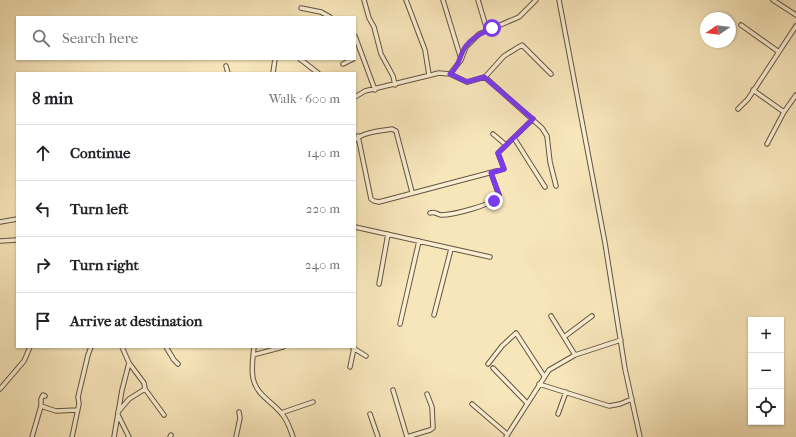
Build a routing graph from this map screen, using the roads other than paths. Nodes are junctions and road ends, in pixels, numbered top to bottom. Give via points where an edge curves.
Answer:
1 (364, 0) edge
2 (406, 0) edge
3 (443, 0) edge
4 (478, 0) edge
5 (536, 0) edge
6 (559, 0) edge
7 (773, 0) edge
8 (301, 8) dead end
9 (796, 15) edge
10 (328, 16) edge
11 (741, 25) dead end
12 (796, 26) edge
13 (487, 30) junction
14 (356, 39) edge
15 (779, 52) junction
16 (362, 54) junction
17 (356, 57) edge
18 (275, 60) edge
19 (301, 60) edge
20 (350, 60) edge
21 (461, 60) junction
22 (343, 64) dead end
23 (226, 66) dead end
24 (228, 72) edge
25 (273, 72) edge
26 (317, 72) edge
27 (450, 74) junction
28 (551, 74) dead end
29 (430, 75) junction
30 (484, 77) junction
31 (395, 85) junction
32 (375, 90) junction
33 (753, 90) junction
34 (796, 95) edge
35 (356, 96) edge
36 (738, 109) dead end
37 (784, 112) junction
38 (533, 119) junction
39 (493, 134) dead end
40 (358, 136) junction
41 (514, 138) junction
42 (356, 139) edge
43 (767, 144) dead end
44 (506, 145) junction
45 (491, 173) junction
46 (556, 186) dead end
47 (545, 187) dead end
48 (412, 192) junction
49 (430, 213) dead end
50 (16, 219) edge
51 (0, 222) edge
52 (356, 227) edge
53 (388, 234) junction
54 (16, 240) edge
55 (0, 241) edge
56 (419, 241) junction
57 (451, 248) junction
58 (490, 257) dead end
59 (379, 284) dead end
60 (434, 315) dead end
61 (550, 316) dead end
62 (592, 316) dead end
63 (400, 324) dead end
64 (564, 337) junction
65 (621, 340) junction
66 (30, 348) edge
67 (91, 348) edge
68 (122, 348) edge
69 (167, 348) edge
70 (254, 348) edge
71 (278, 348) edge
72 (353, 348) edge
73 (253, 355) junction
74 (575, 355) junction
75 (366, 356) dead end
76 (129, 363) junction
77 (178, 364) dead end
78 (488, 364) dead end
79 (350, 366) dead end
80 (492, 368) dead end
81 (544, 376) junction
82 (539, 384) junction
83 (0, 389) edge
84 (145, 390) junction
85 (393, 390) dead end
86 (566, 392) junction
87 (427, 394) dead end
88 (45, 396) dead end
89 (632, 398) junction
90 (313, 402) dead end
91 (527, 403) junction
92 (472, 404) dead end
93 (41, 406) junction
94 (77, 410) junction
95 (239, 412) dead end
96 (281, 413) junction
97 (118, 414) junction
98 (370, 414) dead end
99 (558, 414) dead end
100 (164, 415) dead end
101 (506, 436) edge
102 (32, 437) edge
103 (72, 437) edge
104 (114, 437) edge
105 (129, 437) edge
106 (236, 437) edge
107 (293, 437) edge
108 (378, 437) edge
109 (640, 437) edge

1 - 31 street via 381,54
2 - 29 street via 426,50
3 - 21 street
4 - 13 street
5 - 13 street via 521,16
6 - 65 street
7 - 9 street
8 - 10 street
11 - 15 street
12 - 15 street
13 - 21 street via 466,47
14 - 16 street
15 - 33 street
16 - 17 street
16 - 32 street
18 - 25 street
19 - 26 street
20 - 22 street
21 - 27 street
23 - 24 street
27 - 29 street
27 - 30 street via 467,82
28 - 30 street via 522,45 504,56
29 - 31 street
30 - 38 street
31 - 32 street
32 - 35 street via 365,91
33 - 36 street
33 - 37 street
34 - 37 street
37 - 43 street
38 - 41 street
38 - 46 street via 546,136
39 - 44 street
40 - 42 street
40 - 48 street via 392,129 396,131
40 - 48 street via 372,199 379,202
41 - 44 street
41 - 47 street
44 - 45 street via 498,153 504,169
45 - 48 street
45 - 49 street via 499,195 494,201 472,209 441,215
50 - 51 street
52 - 53 street
53 - 56 street
53 - 59 street
54 - 55 street
56 - 57 street
56 - 63 street
57 - 58 street
57 - 60 street
61 - 64 street
62 - 64 street
64 - 74 street
65 - 74 street
65 - 89 street
66 - 83 street via 24,361
67 - 94 street
68 - 76 street
69 - 77 street
70 - 73 street
71 - 73 street
72 - 75 street
72 - 79 street
73 - 96 street via 254,383 261,394
74 - 81 street via 555,366
76 - 84 street via 142,379
76 - 97 street
78 - 81 street via 516,333
80 - 91 street
81 - 82 street
82 - 86 street
82 - 91 street
84 - 97 street via 129,399
84 - 100 street
85 - 87 street via 407,437 433,428 432,407
86 - 89 street via 609,406
86 - 99 street
88 - 93 street via 41,399
89 - 109 street
90 - 96 street
91 - 101 street
92 - 101 street
93 - 94 street via 56,411
93 - 102 street
94 - 103 street
95 - 106 street
96 - 107 street
97 - 104 street
97 - 105 street
98 - 108 street

